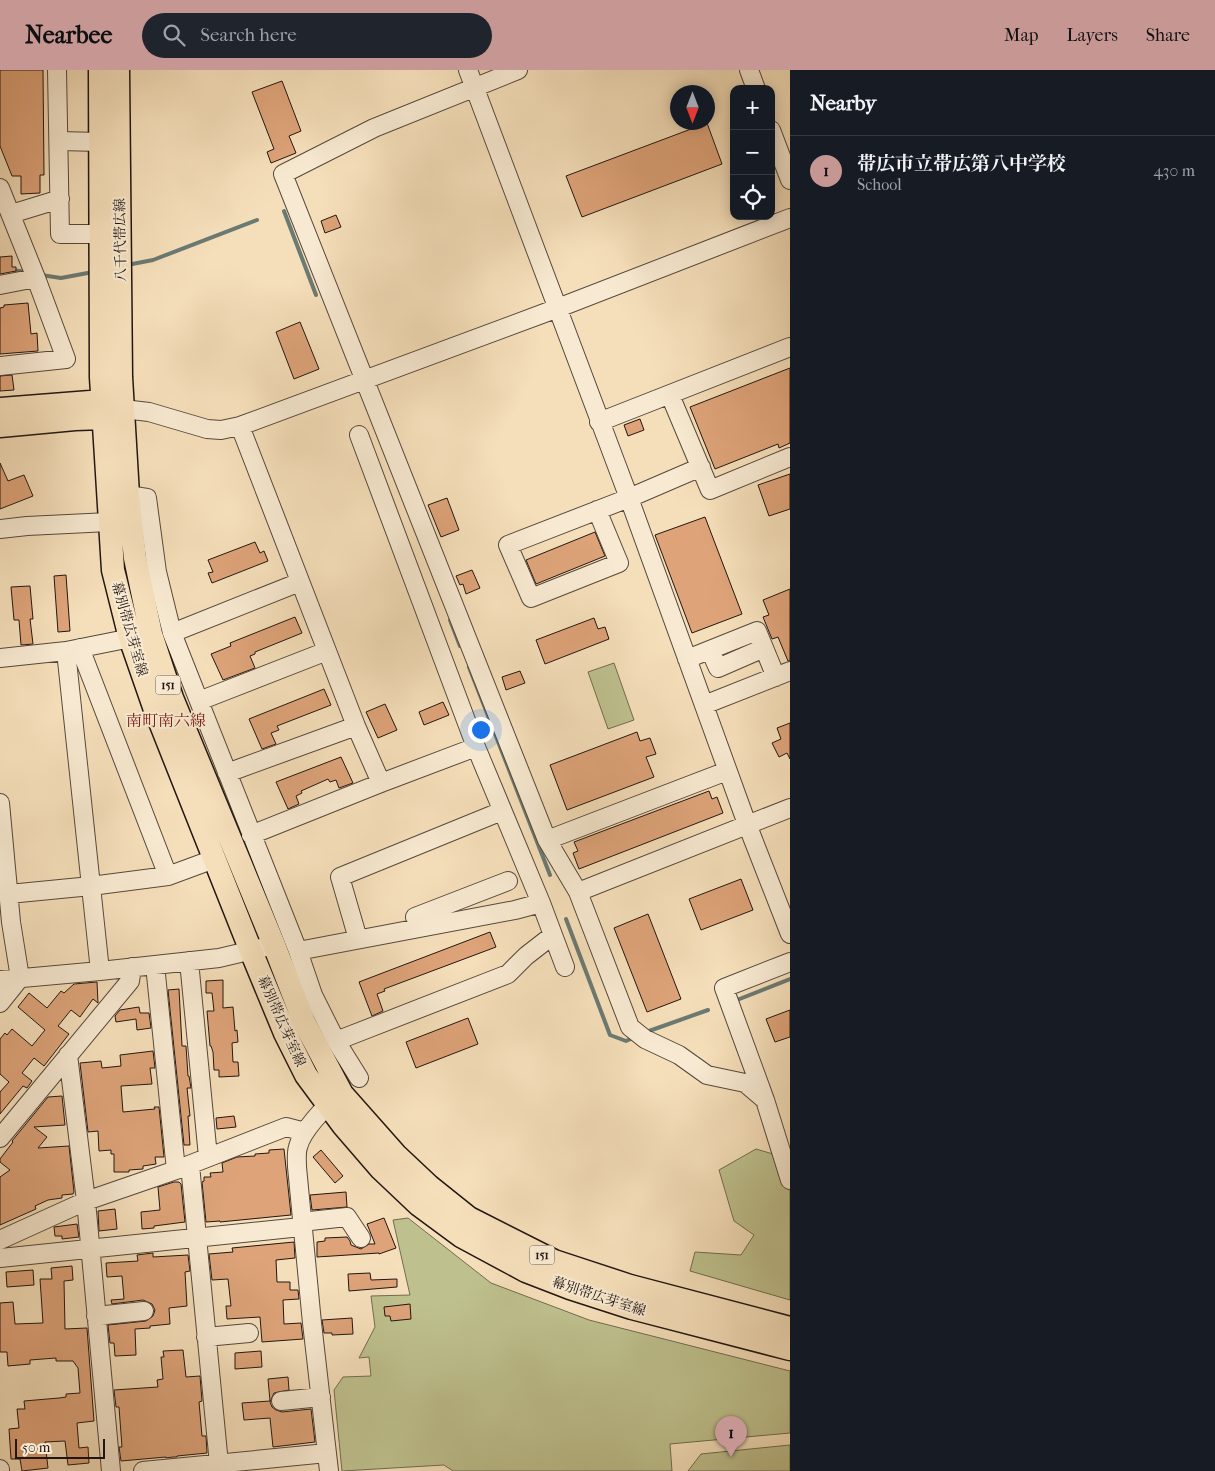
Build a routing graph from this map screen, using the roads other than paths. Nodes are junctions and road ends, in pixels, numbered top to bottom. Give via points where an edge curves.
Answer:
1 (58, 70) edge
2 (100, 70) edge
3 (118, 70) edge
4 (468, 70) edge
5 (518, 70) edge
6 (749, 70) edge
7 (755, 85) edge
8 (474, 87) junction
9 (59, 141) junction
10 (775, 141) edge
11 (100, 142) junction
12 (790, 180) edge
13 (0, 188) edge
14 (60, 198) junction
15 (11, 214) junction
16 (790, 218) edge
17 (101, 234) junction
18 (36, 278) junction
19 (0, 285) edge
20 (558, 308) junction
21 (790, 347) edge
22 (0, 366) edge
23 (365, 380) junction
24 (670, 395) junction
25 (0, 409) edge
26 (110, 410) junction
27 (599, 422) junction
28 (0, 426) edge
29 (240, 426) junction
30 (359, 435) dead end
31 (790, 458) edge
32 (702, 467) junction
33 (629, 498) junction
34 (597, 510) junction
35 (109, 522) junction
36 (0, 529) edge
37 (300, 582) junction
38 (151, 635) junction
39 (73, 650) junction
40 (327, 651) junction
41 (0, 658) edge
42 (687, 659) junction
43 (783, 674) edge
44 (199, 701) junction
45 (704, 705) junction
46 (356, 726) junction
47 (476, 746) junction
48 (727, 771) junction
49 (227, 774) junction
50 (381, 783) junction
51 (0, 803) edge
52 (790, 808) edge
53 (502, 811) junction
54 (747, 824) junction
55 (251, 835) junction
56 (547, 840) junction
57 (214, 859) junction
58 (168, 876) junction
59 (508, 881) dead end
60 (91, 886) junction
61 (578, 892) junction
62 (9, 894) junction
63 (541, 902) junction
64 (443, 906) junction
65 (415, 917) dead end
66 (448, 923) junction
67 (790, 934) edge
68 (553, 935) junction
69 (358, 940) junction
70 (274, 945) junction
71 (298, 951) junction
72 (251, 952) junction
73 (188, 962) junction
74 (790, 962) edge
75 (155, 965) junction
76 (132, 967) junction
77 (565, 967) dead end
78 (100, 971) junction
79 (20, 978) junction
80 (0, 980) edge
81 (0, 1003) edge
82 (336, 1041) junction
83 (68, 1055) junction
84 (359, 1078) dead end
85 (335, 1099) junction
86 (765, 1100) junction
87 (306, 1132) junction
88 (0, 1138) edge
89 (208, 1158) junction
90 (183, 1168) junction
91 (790, 1180) edge
92 (86, 1201) junction
93 (301, 1224) junction
94 (196, 1237) junction
95 (361, 1238) dead end
96 (0, 1240) edge
97 (90, 1248) junction
98 (0, 1258) edge
99 (144, 1311) dead end
100 (96, 1316) junction
101 (790, 1328) edge
102 (249, 1333) dead end
103 (206, 1337) junction
104 (790, 1349) edge
105 (321, 1397) junction
106 (281, 1401) dead end
107 (327, 1453) junction
108 (219, 1464) junction
109 (111, 1471) edge
110 (151, 1471) edge
111 (329, 1471) edge

1 - 9 street
2 - 11 main road, 八千代帯広線
3 - 26 main road, 八千代帯広線 via 121,377
4 - 8 street
5 - 8 street
6 - 7 street
8 - 20 street
8 - 23 street via 374,128 283,174
9 - 11 street
9 - 14 street
10 - 12 street
11 - 17 main road, 八千代帯広線
13 - 15 street
14 - 15 street
14 - 17 street via 60,234
15 - 18 street
16 - 20 street
17 - 26 main road, 八千代帯広線 via 101,377
18 - 19 street
18 - 22 street via 66,359
20 - 23 street
20 - 27 street
21 - 24 street
23 - 29 street
23 - 56 street
24 - 27 street
24 - 32 street
25 - 26 main road
26 - 28 main road via 75,419
26 - 29 street via 150,412 207,429
26 - 35 main road, 幕別帯広芽室線 / 151
26 - 38 main road, 幕別帯広芽室線 / 151
27 - 33 street
29 - 37 street
30 - 47 street
31 - 32 street via 710,490
32 - 33 street
33 - 34 street
33 - 42 street
34 - 34 street via 508,545 531,598 619,563
35 - 36 street
35 - 38 main road, 幕別帯広芽室線 / 151 via 114,570
37 - 38 street
37 - 40 street
38 - 39 street
38 - 44 street
38 - 57 main road, 幕別帯広芽室線 / 151 via 154,707
38 - 70 main road, 幕別帯広芽室線 / 151 via 172,698
39 - 41 street
39 - 58 street
39 - 60 street
40 - 44 street
40 - 46 street
42 - 43 street via 710,650 718,668 764,648
42 - 45 street
43 - 45 street
44 - 49 street
45 - 48 street
46 - 49 street
46 - 50 street
47 - 50 street
47 - 53 street
48 - 54 street
48 - 56 street
49 - 55 street
50 - 55 street
51 - 62 street
52 - 54 street
53 - 63 street
53 - 69 street via 340,876
54 - 61 street
54 - 67 street
55 - 71 street
56 - 61 street
57 - 58 street
57 - 72 main road, 幕別帯広芽室線 / 151
58 - 60 street
59 - 64 street
60 - 62 street
60 - 78 street
61 - 86 street via 630,1027 707,1075 745,1083
62 - 79 street
63 - 66 street
63 - 68 street
64 - 65 street
64 - 66 street
66 - 69 street
68 - 77 street
68 - 82 street via 508,974
69 - 71 street
70 - 72 street
70 - 85 main road, 幕別帯広芽室線 / 151
71 - 82 street via 313,995
72 - 73 street
72 - 85 main road, 幕別帯広芽室線 / 151 via 306,1075
73 - 75 street
73 - 89 street
74 - 86 street via 724,988
75 - 76 street
75 - 90 street
76 - 78 street
76 - 83 street via 130,982
78 - 79 street
79 - 80 street
79 - 81 street
82 - 84 street
83 - 88 street
83 - 92 street
85 - 87 street
85 - 101 main road, 幕別帯広芽室線 / 151 via 429,1186 469,1218 554,1261 630,1286
85 - 104 main road, 幕別帯広芽室線 / 151 via 380,1169 419,1205 462,1236 526,1271 570,1288 632,1308
86 - 91 street
87 - 89 street via 286,1128
87 - 93 street via 298,1146
89 - 90 street
90 - 92 street
90 - 94 street
92 - 96 street
92 - 97 street
93 - 94 street
93 - 95 street via 348,1217
93 - 105 street
94 - 97 street
94 - 103 street
97 - 98 street
97 - 100 street
99 - 100 street
100 - 109 street
102 - 103 street
103 - 108 street
105 - 106 street
105 - 107 street
107 - 108 street
107 - 111 street
108 - 110 street

